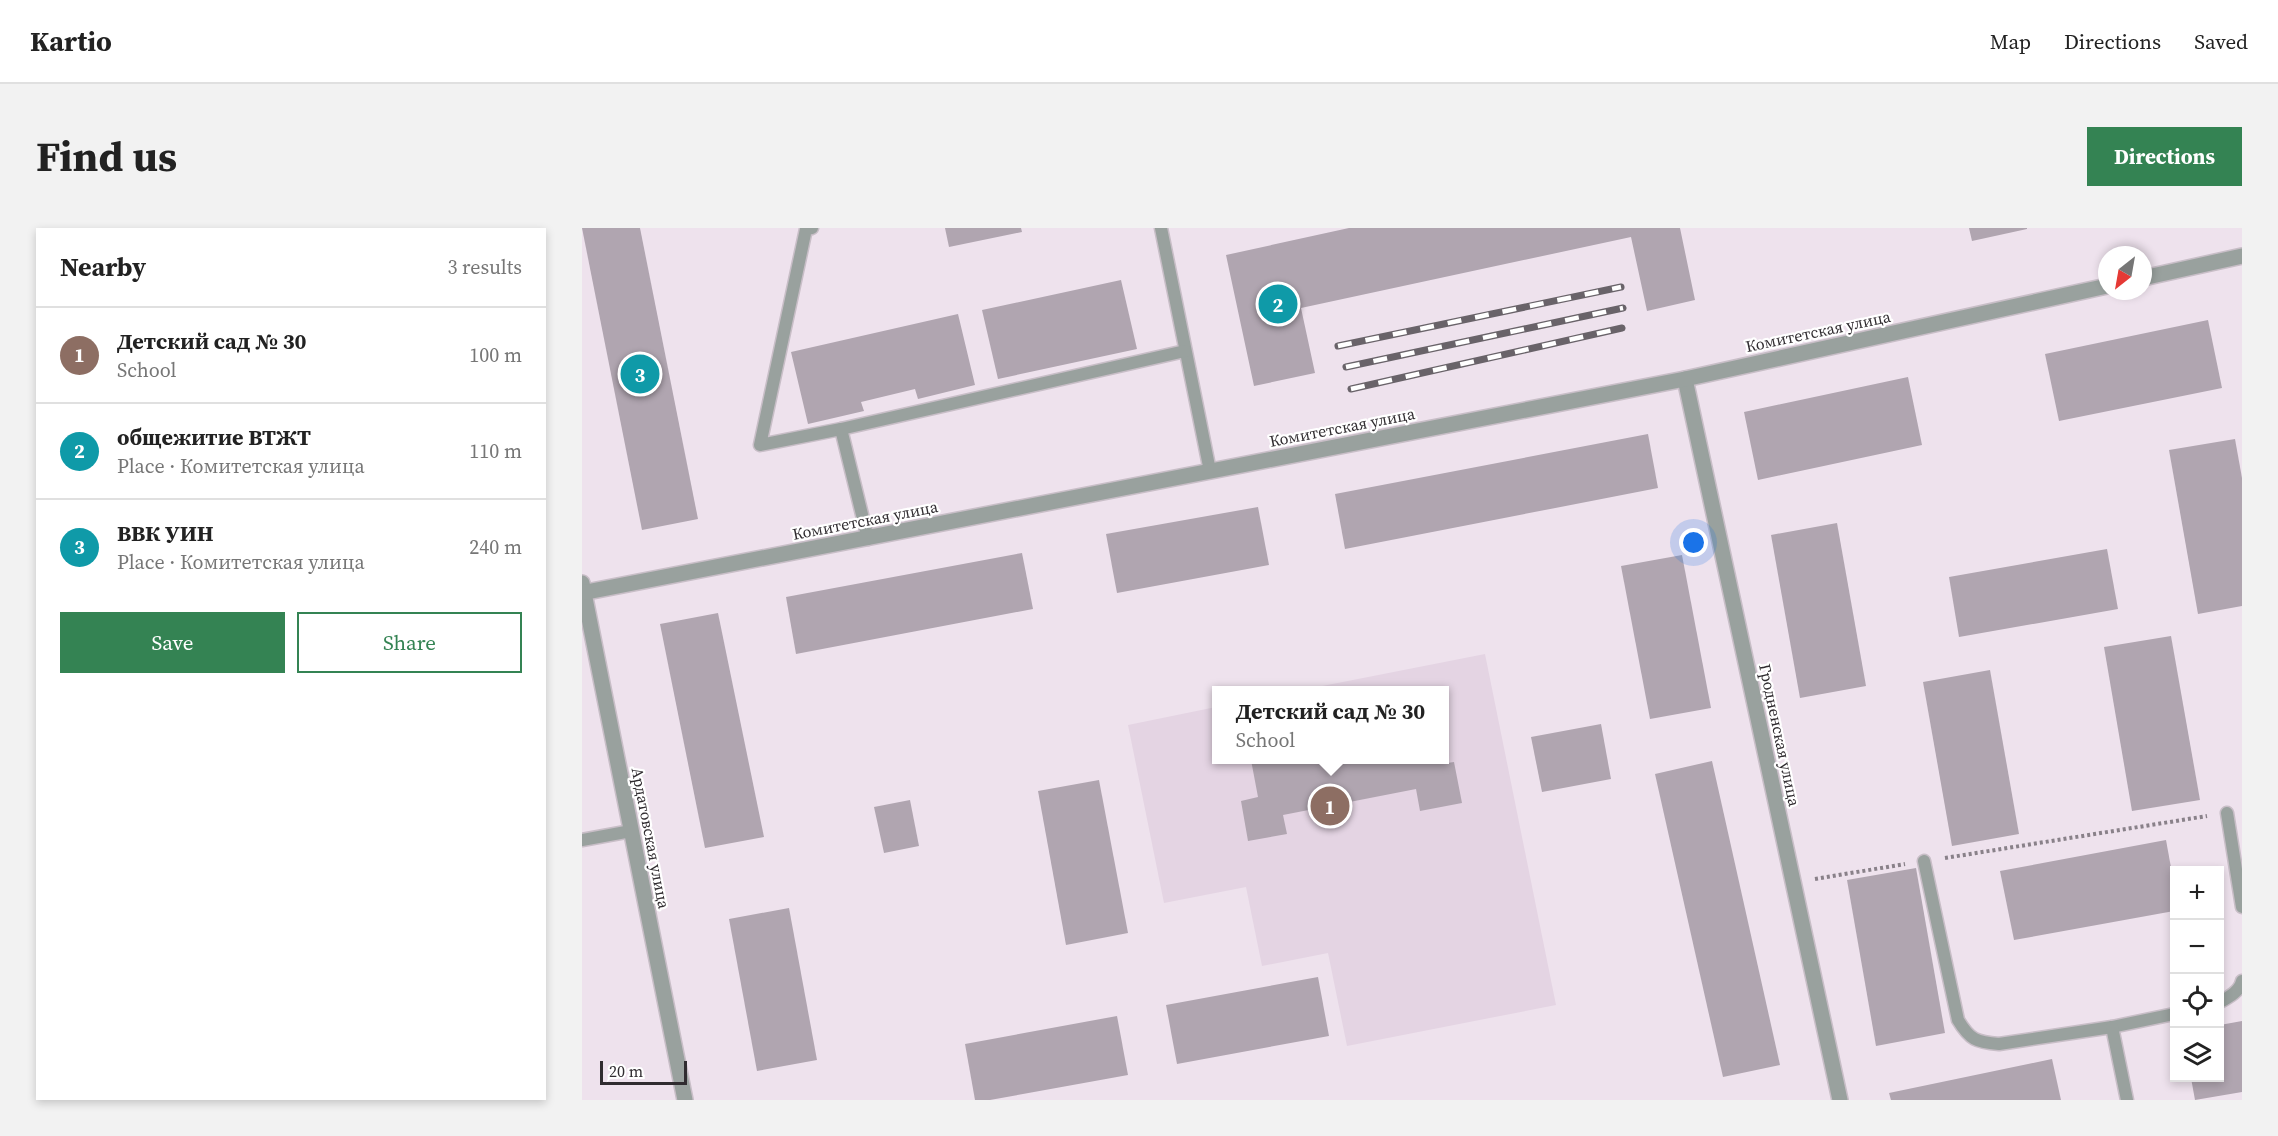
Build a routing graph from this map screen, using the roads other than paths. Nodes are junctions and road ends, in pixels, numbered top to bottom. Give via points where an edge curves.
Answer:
1 (812, 228) edge
2 (1161, 228) edge
3 (2242, 256) edge
4 (2152, 276) edge
5 (2098, 288) edge
6 (1185, 351) junction
7 (1685, 378) junction
8 (841, 429) junction
9 (1210, 471) junction
10 (868, 538) junction
11 (583, 589) edge
12 (2227, 813) road end
13 (631, 831) junction
14 (582, 840) edge
15 (1924, 861) road end
16 (2242, 907) edge
17 (2242, 981) edge
18 (2224, 1000) edge
19 (2170, 1015) edge
20 (2112, 1027) junction
21 (685, 1100) edge
22 (1840, 1100) edge
23 (2127, 1100) edge

1 - 8 lane via 806,230 760,445
2 - 6 lane
3 - 4 street
5 - 7 street, Комитетская улица
6 - 8 lane
6 - 9 lane
7 - 9 street, Комитетская улица
7 - 22 street, Гродненская улица
8 - 10 lane
9 - 10 street, Комитетская улица
10 - 11 street, Комитетская улица
11 - 13 street, Ардатовская улица
12 - 16 lane
13 - 14 lane
13 - 21 street, Ардатовская улица
15 - 20 lane via 1958,1020 1968,1036 1981,1043 1999,1044
17 - 18 lane
19 - 20 lane
20 - 23 lane

